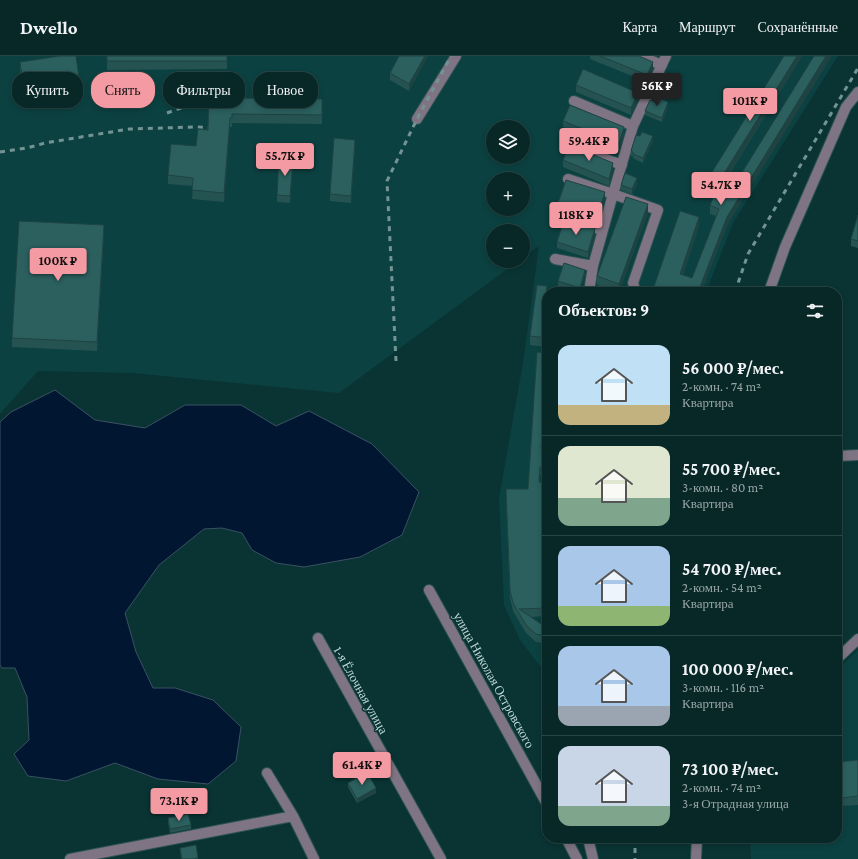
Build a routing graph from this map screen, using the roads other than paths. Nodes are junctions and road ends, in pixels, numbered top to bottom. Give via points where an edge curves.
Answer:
1 (456, 56) edge
2 (640, 56) edge
3 (664, 60) edge
4 (858, 92) edge
5 (574, 101) dead end
6 (417, 119) dead end
7 (633, 126) junction
8 (579, 149) edge
9 (622, 165) junction
10 (568, 179) edge
11 (613, 194) junction
12 (559, 219) dead end
13 (603, 230) junction
14 (555, 259) dead end
15 (593, 266) junction
16 (590, 287) edge
17 (634, 287) edge
18 (771, 287) edge
19 (858, 455) edge
20 (842, 456) edge
21 (429, 590) dead end
22 (318, 638) dead end
23 (858, 639) edge
24 (842, 654) edge
25 (267, 773) dead end
26 (542, 795) edge
27 (293, 816) junction
28 (569, 843) edge
29 (589, 843) edge
30 (696, 843) edge
31 (70, 859) edge
32 (314, 859) edge
33 (441, 859) edge
34 (577, 859) edge
35 (593, 859) edge
36 (696, 859) edge

1 - 6 street
2 - 3 street
3 - 7 street
4 - 18 street via 846,107 785,247
5 - 7 street
7 - 9 street
8 - 9 street
9 - 11 street
10 - 11 street
11 - 13 street
11 - 17 street via 658,210 633,283
12 - 13 street
13 - 15 street
14 - 15 street
15 - 16 street
19 - 20 street
21 - 26 street, улица Николая Островского
22 - 33 street, 1-я Ёлочная улица
23 - 24 street
25 - 27 street
27 - 31 street
27 - 32 street
28 - 34 street
29 - 35 street
30 - 36 street

